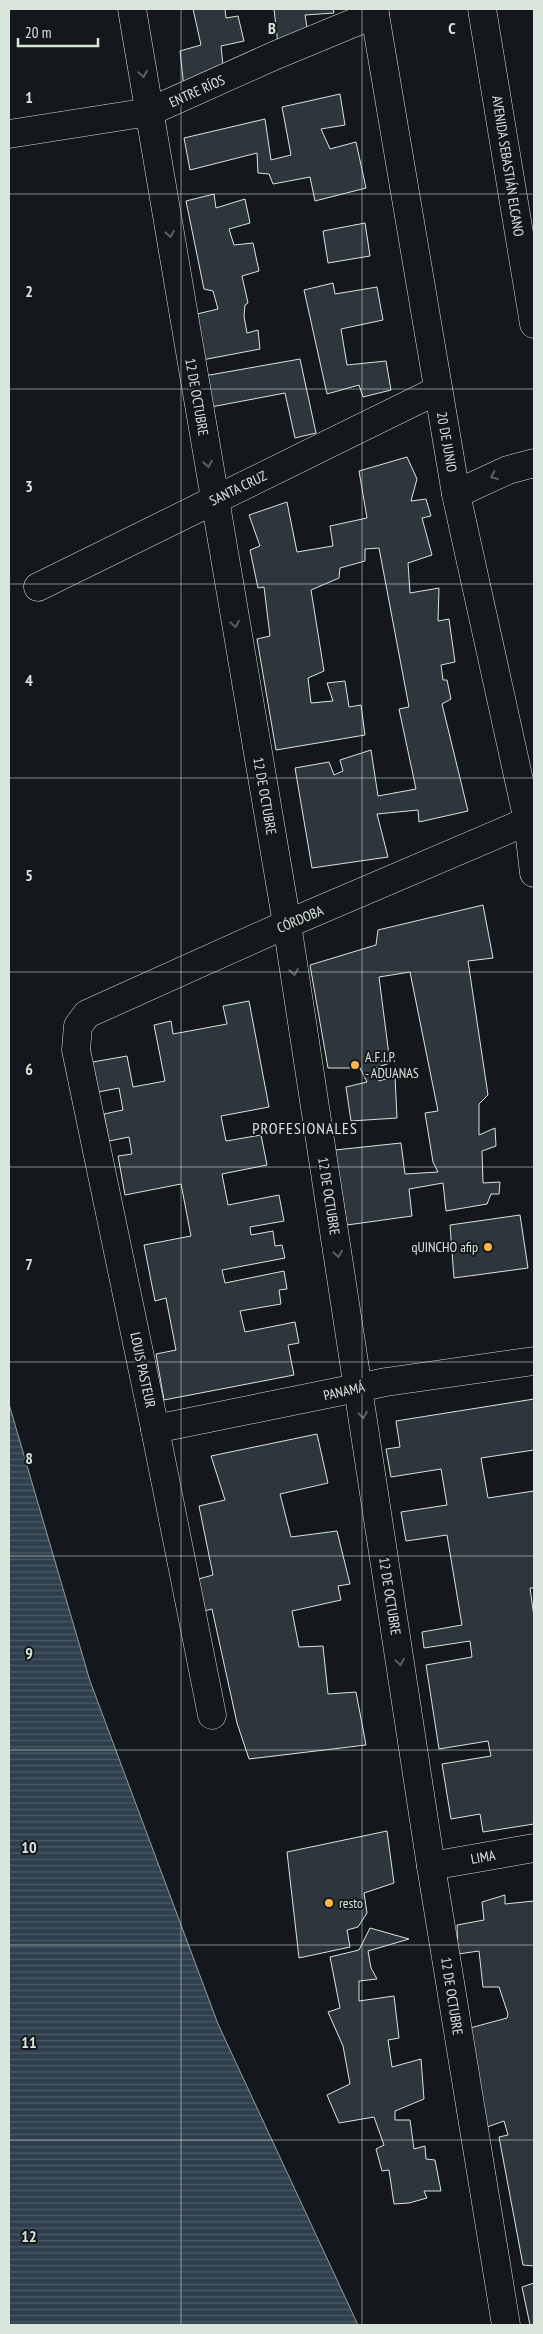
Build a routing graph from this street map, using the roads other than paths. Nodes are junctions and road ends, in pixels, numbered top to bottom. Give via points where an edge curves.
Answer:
1 (132, 9) edge
2 (482, 9) edge
3 (375, 12) edge
4 (149, 112) junction
5 (9, 134) edge
6 (534, 324) edge
7 (438, 390) junction
8 (534, 463) edge
9 (456, 494) junction
10 (214, 500) junction
11 (38, 587) dead end
12 (528, 822) junction
13 (534, 873) edge
14 (287, 924) junction
15 (78, 1026) joint
16 (534, 1361) edge
17 (359, 1387) junction
18 (155, 1429) junction
19 (212, 1715) dead end
20 (534, 1848) edge
21 (431, 1866) junction
22 (506, 2325) edge

1 -> 4 street, 12 DE OCTUBRE
2 - 6 street, AVENIDA SEBASTIÁN ELCANO
3 - 4 street, ENTRE RÍOS
3 - 7 street, 20 DE JUNIO
4 - 5 street, ENTRE RÍOS
4 -> 10 street, 12 DE OCTUBRE
7 - 9 street, 20 DE JUNIO
7 - 10 street, SANTA CRUZ
8 -> 9 street via 508,470
9 - 12 street, 20 DE JUNIO
10 - 11 street, SANTA CRUZ
10 -> 14 street, 12 DE OCTUBRE
12 - 13 street, 20 DE JUNIO
12 - 14 street, CÓRDOBA
14 - 15 street, CÓRDOBA via 87,1014
14 -> 17 street, 12 DE OCTUBRE
15 - 18 street, LOUIS PASTEUR via 76,1050
16 - 17 street, PANAMÁ
17 - 18 street, PANAMÁ
17 -> 21 street, 12 DE OCTUBRE
18 - 19 street, LOUIS PASTEUR
20 - 21 street, LIMA
21 - 22 street, 12 DE OCTUBRE

